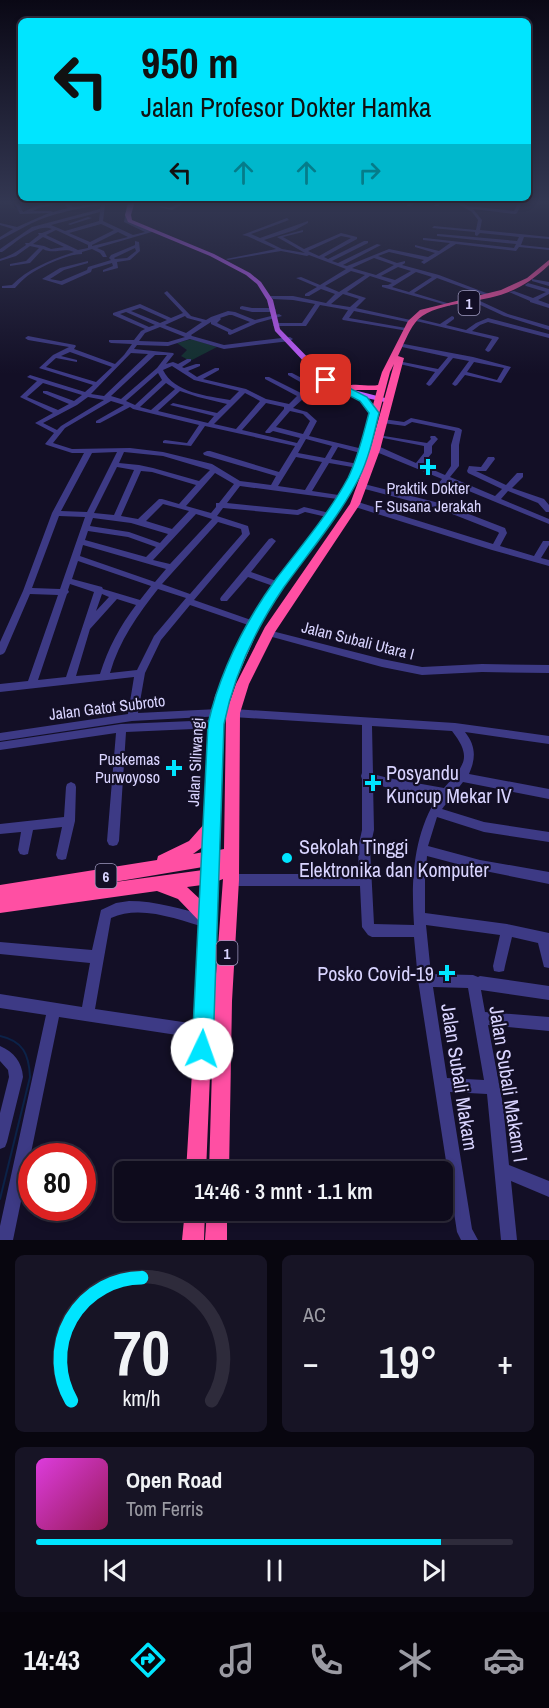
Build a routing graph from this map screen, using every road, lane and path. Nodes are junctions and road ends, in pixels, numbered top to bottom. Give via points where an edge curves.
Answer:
1 (14, 259) edge
2 (30, 259) edge
3 (63, 259) edge
4 (84, 259) edge
5 (112, 259) edge
6 (123, 259) edge
7 (219, 259) edge
8 (228, 259) edge
9 (322, 259) edge
10 (332, 259) edge
11 (351, 259) edge
12 (367, 259) edge
13 (383, 259) edge
14 (428, 259) edge
15 (387, 260) junction
16 (114, 261) junction
17 (328, 261) junction
18 (11, 262) junction
19 (86, 262) junction
20 (549, 262) edge
21 (401, 263) junction
22 (364, 264) dead end
23 (338, 265) junction
24 (90, 268) junction
25 (549, 269) edge
26 (416, 270) junction
27 (105, 271) dead end
28 (27, 272) junction
29 (450, 273) dead end
30 (368, 275) junction
31 (254, 277) junction
32 (376, 277) junction
33 (440, 277) junction
34 (298, 278) dead end
35 (321, 279) dead end
36 (362, 279) junction
37 (328, 281) junction
38 (533, 281) junction
39 (395, 282) junction
40 (549, 283) edge
41 (4, 287) dead end
42 (318, 287) junction
43 (388, 287) junction
44 (549, 291) edge
45 (512, 292) junction
46 (167, 293) dead end
47 (341, 293) junction
48 (410, 293) junction
49 (307, 295) dead end
50 (491, 296) junction
51 (273, 297) junction
52 (128, 301) dead end
53 (478, 302) junction
54 (530, 302) junction
55 (318, 303) junction
56 (327, 305) junction
57 (447, 305) junction
58 (140, 306) junction
59 (549, 306) edge
60 (242, 308) dead end
61 (273, 309) junction
62 (125, 310) junction
63 (302, 310) dead end
64 (351, 310) junction
65 (313, 311) junction
66 (234, 314) junction
67 (478, 315) dead end
68 (506, 315) junction
69 (189, 316) junction
70 (382, 316) junction
71 (452, 318) dead end
72 (171, 320) junction
73 (488, 320) junction
74 (278, 321) junction
75 (255, 322) junction
76 (498, 322) junction
77 (207, 323) junction
78 (159, 324) junction
79 (375, 325) junction
80 (411, 326) junction
81 (441, 326) junction
82 (147, 328) junction
83 (549, 328) edge
84 (173, 329) junction
85 (231, 332) junction
86 (467, 332) junction
87 (189, 336) junction
88 (549, 336) edge
89 (239, 337) dead end
90 (28, 338) dead end
91 (111, 340) dead end
92 (287, 340) junction
93 (136, 342) junction
94 (152, 343) junction
95 (168, 344) junction
96 (404, 346) junction
97 (70, 350) junction
98 (488, 350) dead end
99 (130, 351) junction
100 (150, 352) junction
101 (167, 354) junction
102 (452, 355) junction
103 (55, 356) junction
104 (472, 359) junction
105 (189, 360) dead end
106 (75, 361) dead end
107 (398, 363) junction
108 (198, 365) dead end
109 (116, 366) junction
110 (159, 369) junction
111 (181, 369) junction
112 (217, 369) dead end
113 (439, 371) junction
114 (464, 373) junction
115 (290, 374) dead end
116 (30, 377) dead end
117 (228, 378) dead end
118 (267, 378) dead end
119 (329, 379) junction
120 (166, 380) junction
121 (198, 380) junction
122 (42, 381) junction
123 (97, 384) junction
124 (219, 384) junction
125 (429, 384) dead end
126 (455, 384) dead end
127 (312, 386) junction
128 (381, 387) junction
129 (180, 389) junction
130 (244, 390) junction
131 (352, 391) junction
132 (45, 392) dead end
133 (87, 395) junction
134 (300, 395) junction
135 (108, 398) junction
136 (382, 399) junction
137 (64, 400) junction
138 (229, 402) junction
139 (264, 402) junction
140 (75, 404) junction
141 (129, 405) junction
142 (173, 405) dead end
143 (288, 407) junction
144 (48, 408) junction
145 (57, 412) junction
146 (153, 412) junction
147 (374, 413) junction
148 (217, 415) junction
149 (383, 421) junction
150 (98, 422) dead end
151 (207, 423) junction
152 (272, 428) junction
153 (238, 431) junction
154 (57, 432) junction
155 (380, 436) junction
156 (263, 437) junction
157 (304, 437) junction
158 (433, 437) dead end
159 (165, 442) dead end
160 (298, 445) junction
161 (336, 445) junction
162 (429, 445) junction
163 (377, 449) junction
164 (122, 450) junction
165 (89, 451) junction
166 (364, 452) junction
167 (207, 453) dead end
168 (293, 454) junction
169 (491, 459) dead end
170 (327, 460) junction
171 (115, 465) junction
172 (358, 466) junction
173 (139, 467) junction
174 (417, 467) junction
175 (215, 469) junction
176 (280, 475) junction
177 (520, 475) dead end
178 (446, 478) junction
179 (238, 483) junction
180 (200, 484) junction
181 (364, 486) junction
182 (273, 488) junction
183 (506, 488) junction
184 (438, 489) dead end
185 (307, 493) junction
186 (342, 498) junction
187 (496, 500) junction
188 (355, 504) junction
189 (219, 505) junction
190 (181, 506) junction
191 (195, 510) junction
192 (549, 510) edge
193 (56, 513) junction
194 (90, 514) junction
195 (117, 516) junction
196 (331, 516) junction
197 (214, 517) junction
198 (141, 521) junction
199 (549, 522) edge
200 (86, 528) junction
201 (174, 533) junction
202 (272, 541) dead end
203 (81, 542) junction
204 (546, 543) dead end
205 (161, 546) junction
206 (495, 548) junction
207 (77, 558) junction
208 (536, 559) junction
209 (148, 560) junction
210 (549, 562) edge
211 (173, 568) junction
212 (246, 573) junction
213 (69, 580) junction
214 (159, 585) junction
215 (279, 585) junction
216 (99, 589) junction
217 (27, 591) junction
218 (65, 592) junction
219 (116, 595) junction
220 (224, 598) dead end
221 (189, 599) junction
222 (142, 604) junction
223 (254, 624) junction
224 (86, 628) junction
225 (268, 633) junction
226 (0, 652) edge
227 (549, 669) edge
228 (140, 673) junction
229 (104, 676) junction
230 (70, 680) junction
231 (32, 684) junction
232 (0, 688) edge
233 (132, 717) junction
234 (217, 718) junction
235 (232, 719) junction
236 (367, 721) junction
237 (455, 727) junction
238 (121, 728) junction
239 (0, 737) edge
240 (549, 740) edge
241 (0, 746) edge
242 (366, 776) junction
243 (463, 777) junction
244 (71, 787) dead end
245 (446, 793) junction
246 (549, 794) edge
247 (434, 811) junction
248 (69, 821) junction
249 (28, 825) junction
250 (213, 825) junction
251 (0, 829) edge
252 (549, 837) edge
253 (114, 839) dead end
254 (422, 849) junction
255 (24, 850) dead end
256 (62, 855) dead end
257 (212, 858) junction
258 (231, 868) junction
259 (138, 871) junction
260 (211, 876) junction
261 (549, 878) edge
262 (365, 880) junction
263 (154, 884) junction
264 (0, 893) edge
265 (0, 905) edge
266 (209, 921) junction
267 (419, 925) junction
268 (507, 930) junction
269 (546, 938) edge
270 (0, 948) edge
271 (98, 957) junction
272 (549, 962) edge
273 (499, 966) dead end
274 (425, 980) junction
275 (480, 983) dead end
276 (549, 993) edge
277 (0, 1001) edge
278 (54, 1009) junction
279 (88, 1013) junction
280 (480, 1018) junction
281 (549, 1024) edge
282 (203, 1032) junction
283 (0, 1053) edge
284 (441, 1085) junction
285 (492, 1087) junction
286 (0, 1142) edge
287 (197, 1161) edge
288 (219, 1161) edge
289 (504, 1170) junction
290 (549, 1189) edge
291 (194, 1221) edge
292 (217, 1221) edge
293 (6, 1240) edge
294 (193, 1240) edge
295 (216, 1240) edge
296 (470, 1240) edge
297 (509, 1240) edge

1 - 18 street
2 - 18 street
3 - 28 street
4 - 19 street
5 - 16 street
6 - 16 street
7 - 31 main road
8 - 31 main road
9 - 17 street
10 - 17 street
11 - 23 street
12 - 23 street via 348,268
13 - 15 street
14 - 26 street
15 - 21 street
15 - 22 street
16 - 24 street
16 - 27 street via 116,267
17 - 23 street
18 - 28 street
19 - 24 street
19 - 24 street via 45,279 62,284
20 - 50 highway, 1 via 523,282
21 - 26 street
21 - 32 street
25 - 38 highway, 1
26 - 33 street
26 - 39 street
28 - 41 street via 13,287
29 - 33 street
30 - 32 street
30 - 36 street
30 - 37 street via 350,269
31 - 51 main road
31 - 61 main road via 267,293
32 - 39 street
33 - 48 street
33 - 50 street
34 - 42 street
35 - 37 street
36 - 43 street
36 - 47 street
37 - 42 street
38 - 40 street
38 - 44 street
38 - 45 highway, 1
39 - 43 street
42 - 47 street
42 - 49 street
43 - 48 street
44 - 54 street
45 - 53 highway, 1
45 - 54 street
46 - 69 street
47 - 56 street
47 - 64 street via 363,298
48 - 57 street
50 - 57 highway, 1
51 - 55 street
51 - 74 main road
52 - 58 street
53 - 68 street
53 - 80 highway, 1 via 433,312
54 - 59 street
55 - 56 street
55 - 65 street
56 - 64 street
57 - 80 highway, 1 via 427,310
58 - 62 street
58 - 72 street
60 - 61 street
61 - 74 main road
62 - 78 street
62 - 82 street via 115,314
63 - 65 street
64 - 70 street
64 - 79 street via 345,319
65 - 74 street via 304,325
66 - 75 street
66 - 77 street via 220,315
66 - 85 street via 213,322
67 - 73 street
68 - 76 street
68 - 83 street
69 - 72 street
69 - 77 street
69 - 84 street
70 - 79 street
70 - 80 street
71 - 81 street
72 - 78 street
73 - 76 street
73 - 86 street
74 - 75 street
74 - 92 main road
75 - 85 street
76 - 88 street
77 - 85 street
77 - 87 street
78 - 82 street
78 - 84 street
79 - 80 street
80 - 81 street
80 - 96 highway, 1
80 - 128 highway, 1
81 - 86 street
82 - 93 street
84 - 87 street
85 - 89 street
86 - 98 street via 495,337
87 - 92 street via 224,347
87 - 95 street
90 - 97 street via 73,346
91 - 93 street
92 - 119 main road
93 - 94 street
93 - 99 street
94 - 95 street
94 - 100 street
95 - 101 street
96 - 102 street
96 - 107 highway, 1
97 - 103 street
97 - 109 street
99 - 100 street
99 - 109 street
100 - 101 street
100 - 135 street
101 - 110 street
102 - 104 street
102 - 113 street
103 - 106 street
103 - 123 street via 42,368
104 - 114 street
104 - 114 street via 508,367 499,382
105 - 111 street
107 - 113 street
107 - 136 highway, 1
108 - 111 street
109 - 123 street
110 - 111 street via 171,364
110 - 120 street
110 - 141 street
111 - 121 street
112 - 121 street
113 - 125 street
114 - 126 street
115 - 127 street
116 - 122 street
117 - 124 street
118 - 134 street
119 - 127 street
119 - 131 main road
120 - 129 street
120 - 141 street
121 - 124 street
122 - 133 street
122 - 144 street via 23,397
123 - 133 street
124 - 130 street
127 - 134 street
128 - 131 highway
128 - 136 highway, 1
129 - 138 street
129 - 146 street
130 - 138 street
130 - 139 street
131 - 136 main road
131 - 147 highway
132 - 137 street
133 - 135 street
133 - 140 street
134 - 143 street
135 - 141 street
135 - 154 street
136 - 147 highway, Jalan Siliwangi / 1
136 - 149 highway, 1
137 - 140 street
137 - 144 street
138 - 148 street
139 - 143 street
139 - 153 street
140 - 145 street
141 - 146 street
141 - 150 street
142 - 148 street
143 - 152 street
143 - 157 street via 313,419
144 - 145 street
145 - 154 street via 38,424
146 - 151 street
147 - 166 highway, Jalan Siliwangi / 1
148 - 151 street
149 - 155 highway, 1
149 - 178 street via 405,424 411,420 459,431 455,466
151 - 153 street
151 - 159 street via 189,445
152 - 156 street
152 - 157 street
153 - 156 street
154 - 165 street via 49,444 68,451
155 - 162 street
155 - 163 highway, 1
156 - 160 street
157 - 160 street
157 - 161 street
158 - 162 street
160 - 168 street
161 - 166 street
161 - 170 street
162 - 174 street
163 - 174 street
163 - 181 highway, 1
164 - 165 street
164 - 171 street
164 - 175 street via 163,454
165 - 193 street
166 - 172 highway, Jalan Siliwangi / 1
167 - 176 street
168 - 170 street
168 - 176 street
169 - 183 street via 483,470 473,467 471,471
170 - 172 street
170 - 185 street
171 - 173 street
171 - 194 street
172 - 186 highway, Jalan Siliwangi / 1
173 - 180 street
173 - 195 street
174 - 178 street
175 - 179 street
175 - 180 street
176 - 182 street
177 - 183 street
178 - 184 street
178 - 187 street
179 - 182 street
179 - 189 street
180 - 190 street
181 - 188 highway, 1
181 - 206 street via 440,506 502,530
182 - 185 street
183 - 187 street
183 - 192 street via 541,501
185 - 186 street
186 - 196 highway, Jalan Siliwangi / 1
187 - 199 street
188 - 206 street
188 - 225 highway, 1
189 - 196 street via 298,513 304,509
189 - 197 street
190 - 191 street
190 - 198 street via 162,501
191 - 197 street
191 - 201 street
193 - 194 street
193 - 217 street
194 - 195 street
194 - 200 street
195 - 198 street
196 - 215 highway, Jalan Siliwangi / 1
197 - 211 street
197 - 221 street via 245,528 246,534
198 - 201 street
200 - 203 street
200 - 205 street via 129,535
201 - 205 street
202 - 212 street
203 - 207 street
203 - 209 street
204 - 208 street
205 - 209 street
206 - 208 street
207 - 213 street
207 - 214 street
208 - 210 street
209 - 211 street
211 - 214 street
212 - 215 street
212 - 220 street
213 - 216 street
213 - 218 street
214 - 221 street
214 - 222 street
215 - 223 highway, Jalan Siliwangi / 1
216 - 219 street
216 - 224 street
217 - 218 street
217 - 226 street
218 - 231 street
219 - 222 street
219 - 224 street
221 - 223 street
221 - 228 street via 157,638
222 - 229 street via 114,645
223 - 234 highway, Jalan Siliwangi / 1 via 222,696
224 - 230 street
225 - 227 street, Jalan Subali Utara I via 414,670
225 - 235 highway, 1 via 238,695
228 - 229 street
228 - 233 street
229 - 230 street
230 - 231 street
231 - 232 street
233 - 234 street, Jalan Gatot Subroto
233 - 239 street, Jalan Gatot Subroto
234 - 235 highway
234 - 238 street, Jalan Gatot Subroto
234 - 250 highway, Jalan Siliwangi / 1
235 - 236 street
235 - 258 highway, 1
236 - 237 street
236 - 242 street
237 - 240 street
237 - 243 street via 470,752
238 - 241 street, Jalan Gatot Subroto
238 - 253 street
242 - 245 street
242 - 262 street
243 - 245 street, Jalan Subali Makam
243 - 246 street
244 - 248 street
245 - 247 street, Jalan Subali Makam
247 - 252 street via 484,827
247 - 254 street, Jalan Subali Makam
248 - 249 street
248 - 256 street
249 - 251 street
249 - 255 street
250 - 257 highway, Jalan Siliwangi / 1
250 - 259 highway via 194,846
254 - 261 street
254 - 267 street, Jalan Subali Makam
257 - 258 highway, 6
257 - 259 highway, 6
257 - 260 highway, Jalan Siliwangi / 1
258 - 260 highway, 6
258 - 262 street
258 - 288 highway, 1
259 - 264 highway, 6
260 - 263 highway, 6
260 - 266 highway, Jalan Siliwangi / 1
262 - 267 street via 369,929
263 - 265 highway, 6
263 - 266 highway, 6 via 183,893
266 - 271 street via 157,907 118,908 103,917
266 - 282 highway, Jalan Siliwangi / 1
267 - 268 street
267 - 274 street, Jalan Subali Makam
268 - 269 street
268 - 273 street
269 - 272 street
270 - 271 street
271 - 279 street
274 - 280 street, Jalan Subali Makam I via 473,982
274 - 284 street, Jalan Subali Makam
275 - 276 street
277 - 278 street
278 - 279 street
278 - 293 street
279 - 282 street
280 - 281 street
280 - 285 street, Jalan Subali Makam I
282 - 287 highway, Jalan Siliwangi / 1
283 - 286 street via 11,1060 16,1077
284 - 285 street
284 - 296 street, Jalan Subali Makam via 465,1232
285 - 289 street, Jalan Subali Makam I
289 - 290 street
289 - 297 street, Jalan Subali Makam I
291 - 294 highway
292 - 295 highway

